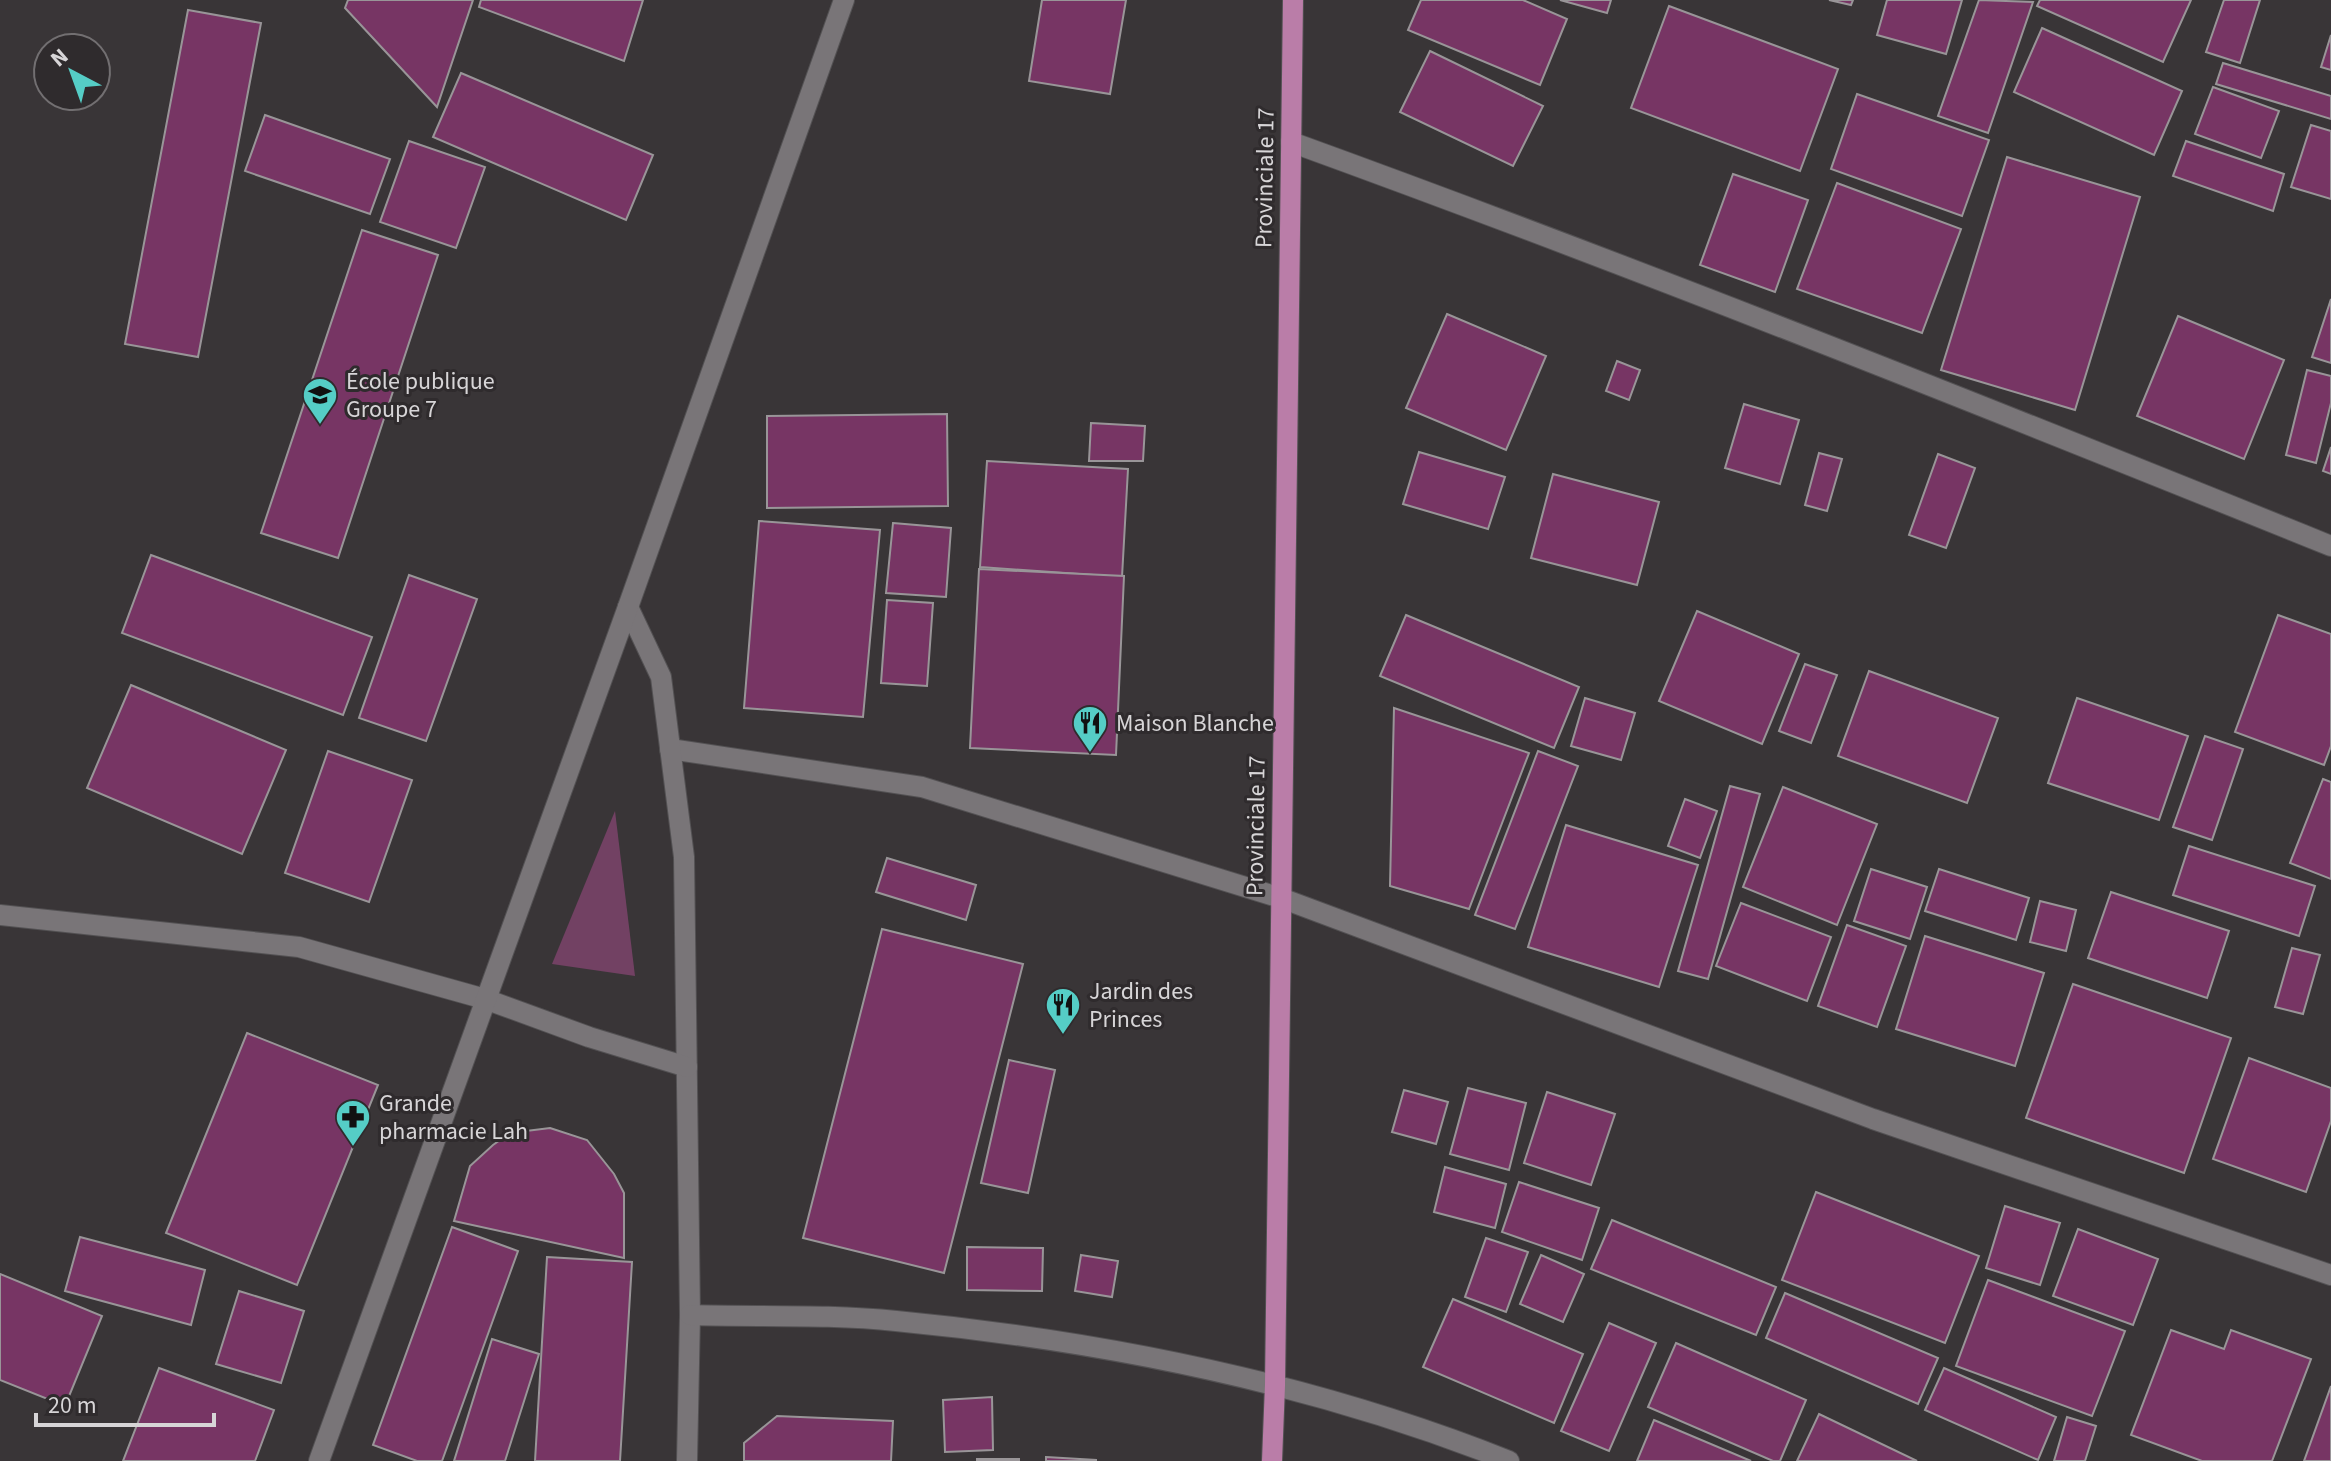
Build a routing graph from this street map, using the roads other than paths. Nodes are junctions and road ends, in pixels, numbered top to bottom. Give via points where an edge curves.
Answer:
1 (844, 0) edge
2 (1293, 0) edge
3 (1291, 142) junction
4 (2331, 546) edge
5 (628, 607) junction
6 (670, 749) junction
7 (1281, 898) junction
8 (0, 915) edge
9 (485, 999) junction
10 (687, 1067) junction
11 (2331, 1275) edge
12 (690, 1315) junction
13 (1275, 1385) junction
14 (319, 1461) edge
15 (687, 1461) edge
16 (1272, 1461) edge
17 (1509, 1461) edge

1 - 5 street
2 - 3 main road, Provinciale 17
3 - 4 street via 1879,364
3 - 7 main road, Provinciale 17
5 - 6 street via 661,677
5 - 9 street
6 - 7 street via 922,787
6 - 10 street via 684,857
7 - 11 street via 1873,1119
7 - 13 main road, Provinciale 17
8 - 9 street via 299,947
9 - 10 street
9 - 14 street
10 - 12 street
12 - 13 street via 894,1320 1091,1344
12 - 15 street
13 - 16 main road, Provinciale 17
13 - 17 street via 1434,1431

